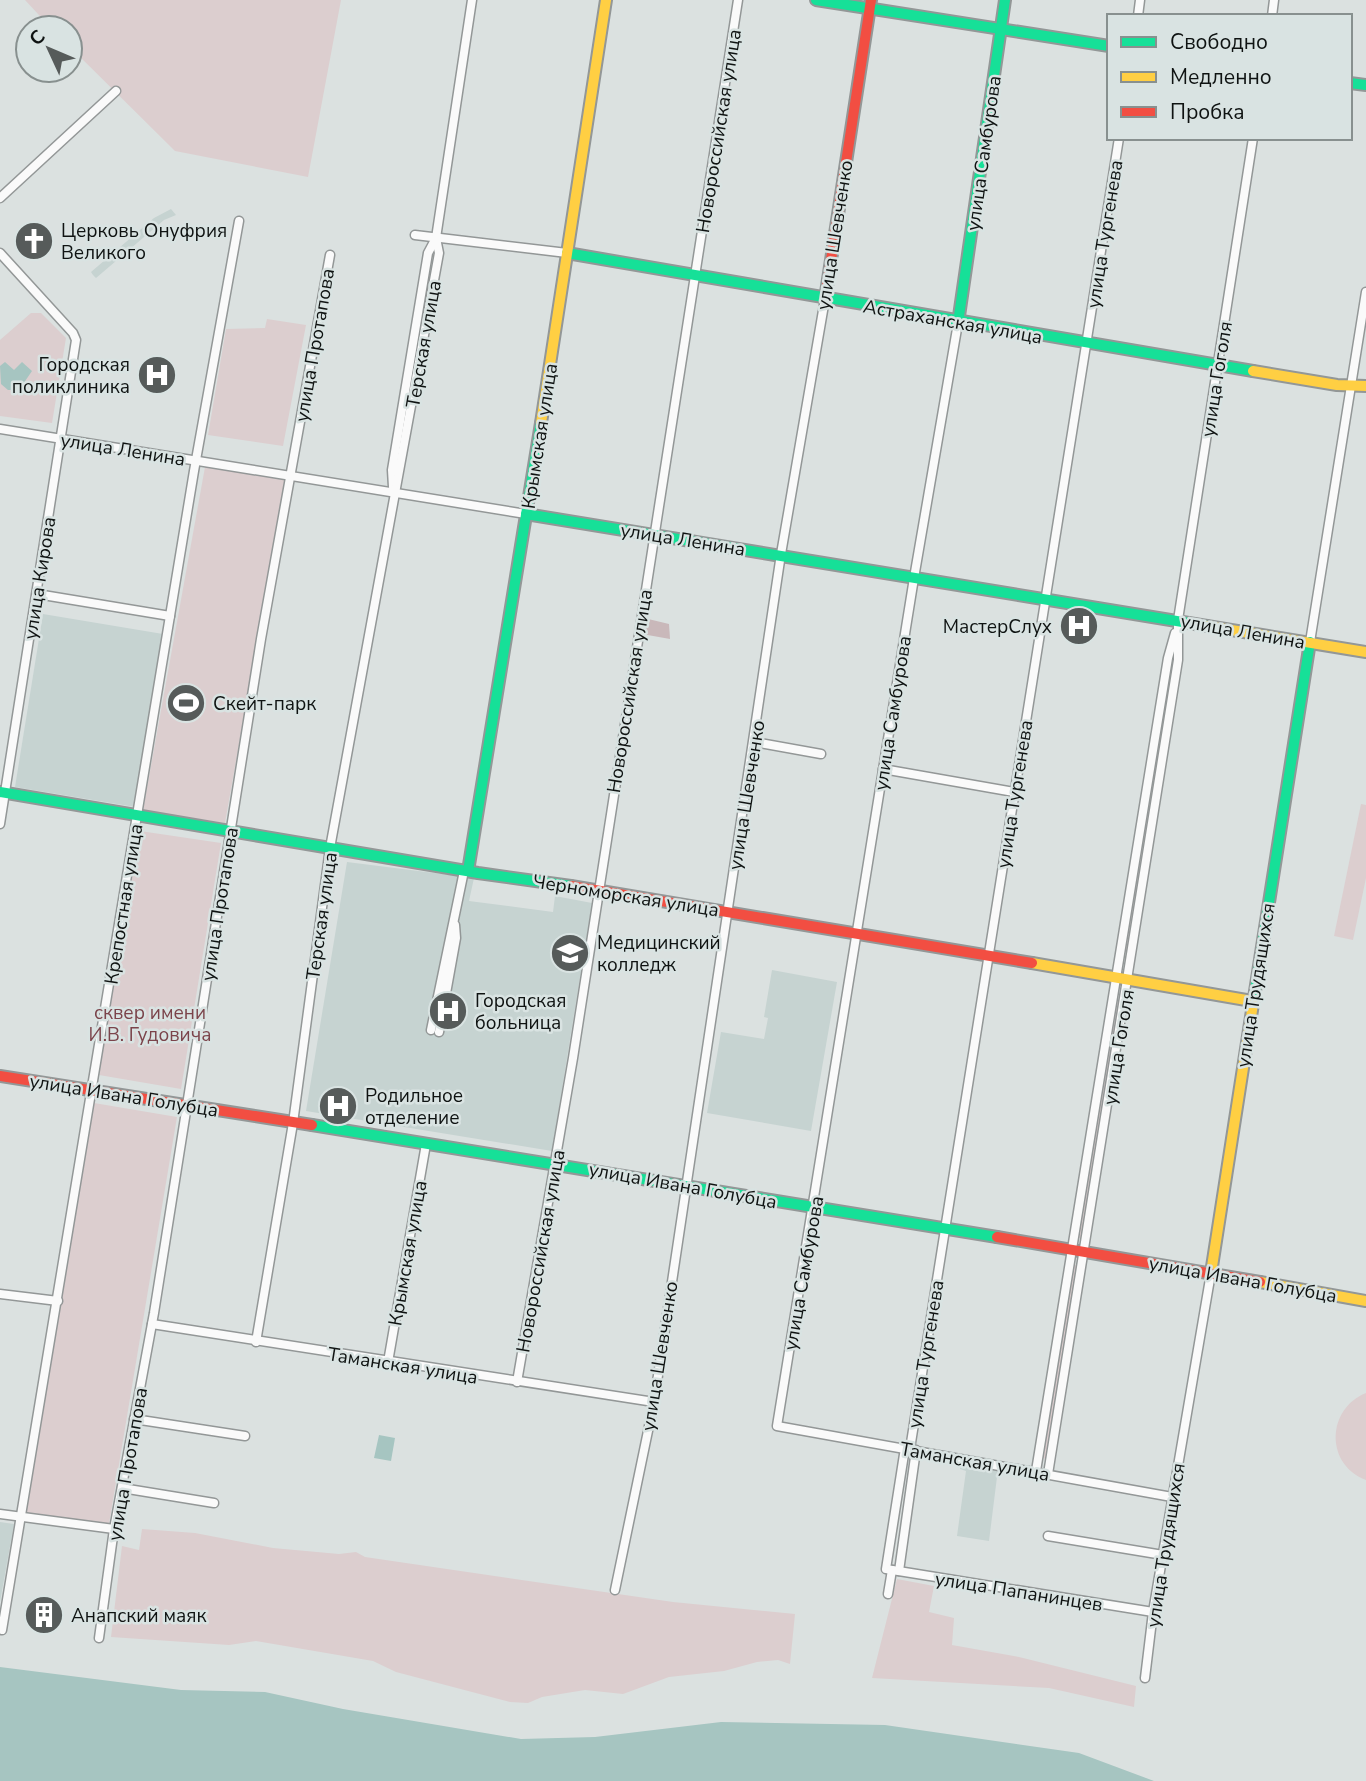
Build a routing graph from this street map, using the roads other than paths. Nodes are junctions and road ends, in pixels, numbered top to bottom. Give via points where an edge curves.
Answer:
1 (472, 0) edge
2 (606, 0) edge
3 (738, 0) edge
4 (816, 0) edge
5 (1005, 0) edge
6 (871, 5) edge
7 (1001, 27) junction
8 (1107, 46) edge
9 (116, 91) dead end
10 (1119, 140) edge
11 (1253, 140) edge
12 (0, 198) edge
13 (239, 220) dead end
14 (415, 234) dead end
15 (436, 238) junction
16 (0, 253) edge
17 (567, 253) junction
18 (330, 255) dead end
19 (696, 278) junction
20 (1366, 292) edge
21 (825, 299) junction
22 (958, 323) junction
23 (1087, 344) junction
24 (1218, 364) junction
25 (1350, 386) junction
26 (1366, 386) edge
27 (0, 429) edge
28 (61, 439) junction
29 (196, 460) junction
30 (290, 475) junction
31 (394, 492) junction
32 (526, 514) junction
33 (654, 535) junction
34 (781, 554) junction
35 (914, 578) junction
36 (37, 594) junction
37 (1044, 599) junction
38 (170, 617) junction
39 (1178, 620) junction
40 (1310, 642) junction
41 (1366, 652) edge
42 (754, 742) junction
43 (821, 754) dead end
44 (883, 769) junction
45 (3, 792) edge
46 (1014, 792) junction
47 (137, 814) junction
48 (0, 824) edge
49 (231, 830) junction
50 (330, 848) junction
51 (466, 871) junction
52 (597, 889) junction
53 (729, 911) junction
54 (858, 933) junction
55 (989, 955) junction
56 (1116, 977) junction
57 (1129, 979) junction
58 (1252, 1001) junction
59 (435, 1031) dead end
60 (0, 1076) edge
61 (93, 1091) junction
62 (188, 1104) junction
63 (293, 1123) junction
64 (426, 1144) junction
65 (555, 1163) junction
66 (685, 1187) junction
67 (814, 1207) junction
68 (945, 1229) junction
69 (1079, 1250) junction
70 (1211, 1273) junction
71 (0, 1294) edge
72 (58, 1301) junction
73 (1366, 1301) edge
74 (152, 1324) junction
75 (256, 1342) junction
76 (388, 1362) junction
77 (517, 1382) junction
78 (654, 1402) junction
79 (134, 1419) junction
80 (777, 1426) joint
81 (245, 1436) dead end
82 (910, 1449) junction
83 (1036, 1471) junction
84 (1048, 1474) junction
85 (122, 1488) junction
86 (1172, 1497) junction
87 (214, 1503) dead end
88 (0, 1514) edge
89 (19, 1517) junction
90 (114, 1529) junction
91 (1048, 1536) dead end
92 (1163, 1555) junction
93 (892, 1570) junction
94 (615, 1590) dead end
95 (888, 1594) dead end
96 (1153, 1612) junction
97 (2, 1630) dead end
98 (99, 1638) dead end
99 (1145, 1678) dead end

1 - 15 street, Терская улица
2 - 17 street, Крымская улица
3 - 19 street, Новороссийская улица
4 - 6 street
5 - 7 street, улица Самбурова
6 - 7 street
6 - 21 street, улица Шевченко
7 - 8 street
7 - 22 street, улица Самбурова
9 - 12 street
10 - 23 street, улица Тургенева
11 - 24 street, улица Гоголя
13 - 29 street, Крепостная улица
14 - 15 street, Астраханская улица
15 - 17 street, Астраханская улица
15 - 31 street, Терская улица via 428,253 392,470
16 - 28 street, улица Кирова via 76,340
17 - 19 street, Астраханская улица
17 - 32 street, Крымская улица
18 - 30 street, улица Протапова
19 - 21 street, Астраханская улица
19 - 33 street, Новороссийская улица
20 - 25 street, улица Трудящихся
21 - 22 street, Астраханская улица
21 - 34 street, улица Шевченко
22 - 23 street, Астраханская улица
22 - 35 street, улица Самбурова
23 - 24 street, Астраханская улица
23 - 37 street, улица Тургенева
24 - 25 street, Астраханская улица
24 - 39 street, улица Гоголя
25 - 26 street, Астраханская улица
25 - 40 street, улица Трудящихся
27 - 28 street, улица Ленина
28 - 29 street, улица Ленина
28 - 36 street, улица Кирова
29 - 30 street, улица Ленина
29 - 38 street, Крепостная улица
30 - 31 street, улица Ленина
30 - 49 street, улица Протапова
31 - 32 street, улица Ленина
31 - 50 street, Терская улица
32 - 33 street, улица Ленина
32 - 51 street, Крымская улица
33 - 34 street, улица Ленина
33 - 52 street, Новороссийская улица
34 - 35 street, улица Ленина
34 - 42 street, улица Шевченко
35 - 37 street, улица Ленина
35 - 44 street, улица Самбурова
36 - 38 street
36 - 45 street, улица Кирова
37 - 39 street, улица Ленина
37 - 46 street, улица Тургенева
38 - 47 street, Крепостная улица
39 - 40 street, улица Ленина
39 - 56 street, улица Гоголя
39 - 57 street, улица Гоголя via 1178,660
40 - 41 street, улица Ленина
40 - 58 street, улица Трудящихся
42 - 43 street
42 - 53 street, улица Шевченко
44 - 46 street
44 - 54 street, улица Самбурова
45 - 47 street, Черноморская улица
45 - 48 street, улица Кирова
46 - 55 street, улица Тургенева
47 - 49 street, Черноморская улица
47 - 61 street, Крепостная улица
49 - 50 street, Черноморская улица
49 - 62 street, улица Протапова
50 - 51 street, Черноморская улица
50 - 63 street, Терская улица
51 - 52 street, Черноморская улица
51 - 59 street, Крымская улица via 448,936
52 - 53 street, Черноморская улица
52 - 65 street, Новороссийская улица
53 - 54 street, Черноморская улица
53 - 66 street, улица Шевченко
54 - 55 street, Черноморская улица
54 - 67 street, улица Самбурова
55 - 56 street, Черноморская улица
55 - 68 street, улица Тургенева
56 - 57 street, Черноморская улица
56 - 69 street, улица Гоголя
57 - 58 street, Черноморская улица
57 - 69 street, улица Гоголя
58 - 70 street, улица Трудящихся
60 - 61 street, улица Ивана Голубца
61 - 62 street, улица Ивана Голубца
61 - 72 street, Крепостная улица
62 - 63 street, улица Ивана Голубца
62 - 74 street, улица Протапова
63 - 64 street, улица Ивана Голубца
63 - 75 street, Терская улица
64 - 65 street, улица Ивана Голубца
64 - 76 street, Крымская улица
65 - 66 street, улица Ивана Голубца
65 - 77 street, Новороссийская улица
66 - 67 street, улица Ивана Голубца
66 - 78 street, улица Шевченко
67 - 68 street, улица Ивана Голубца
67 - 80 street, улица Самбурова
68 - 69 street, улица Ивана Голубца
68 - 82 street, улица Тургенева
69 - 70 street, улица Ивана Голубца
69 - 83 street, улица Гоголя
69 - 84 street, улица Гоголя
70 - 73 street, улица Ивана Голубца
70 - 86 street, улица Трудящихся
71 - 72 street
72 - 89 street, Крепостная улица
74 - 75 street, Таманская улица
74 - 79 street, улица Протапова
75 - 76 street, Таманская улица
76 - 77 street, Таманская улица
77 - 78 street, Таманская улица
78 - 94 street, улица Шевченко
79 - 81 street
79 - 85 street, улица Протапова
80 - 82 street, Таманская улица
82 - 83 street, Таманская улица
82 - 93 street, улица Тургенева
83 - 84 street, Таманская улица
84 - 86 street, Таманская улица
85 - 87 street
85 - 90 street, улица Протапова
86 - 92 street, улица Трудящихся
88 - 89 street
89 - 90 street
89 - 97 street, Крепостная улица
90 - 98 street, улица Протапова
91 - 92 street
92 - 96 street, улица Трудящихся
93 - 95 street, улица Тургенева
93 - 96 street, улица Папанинцев
96 - 99 street, улица Трудящихся

